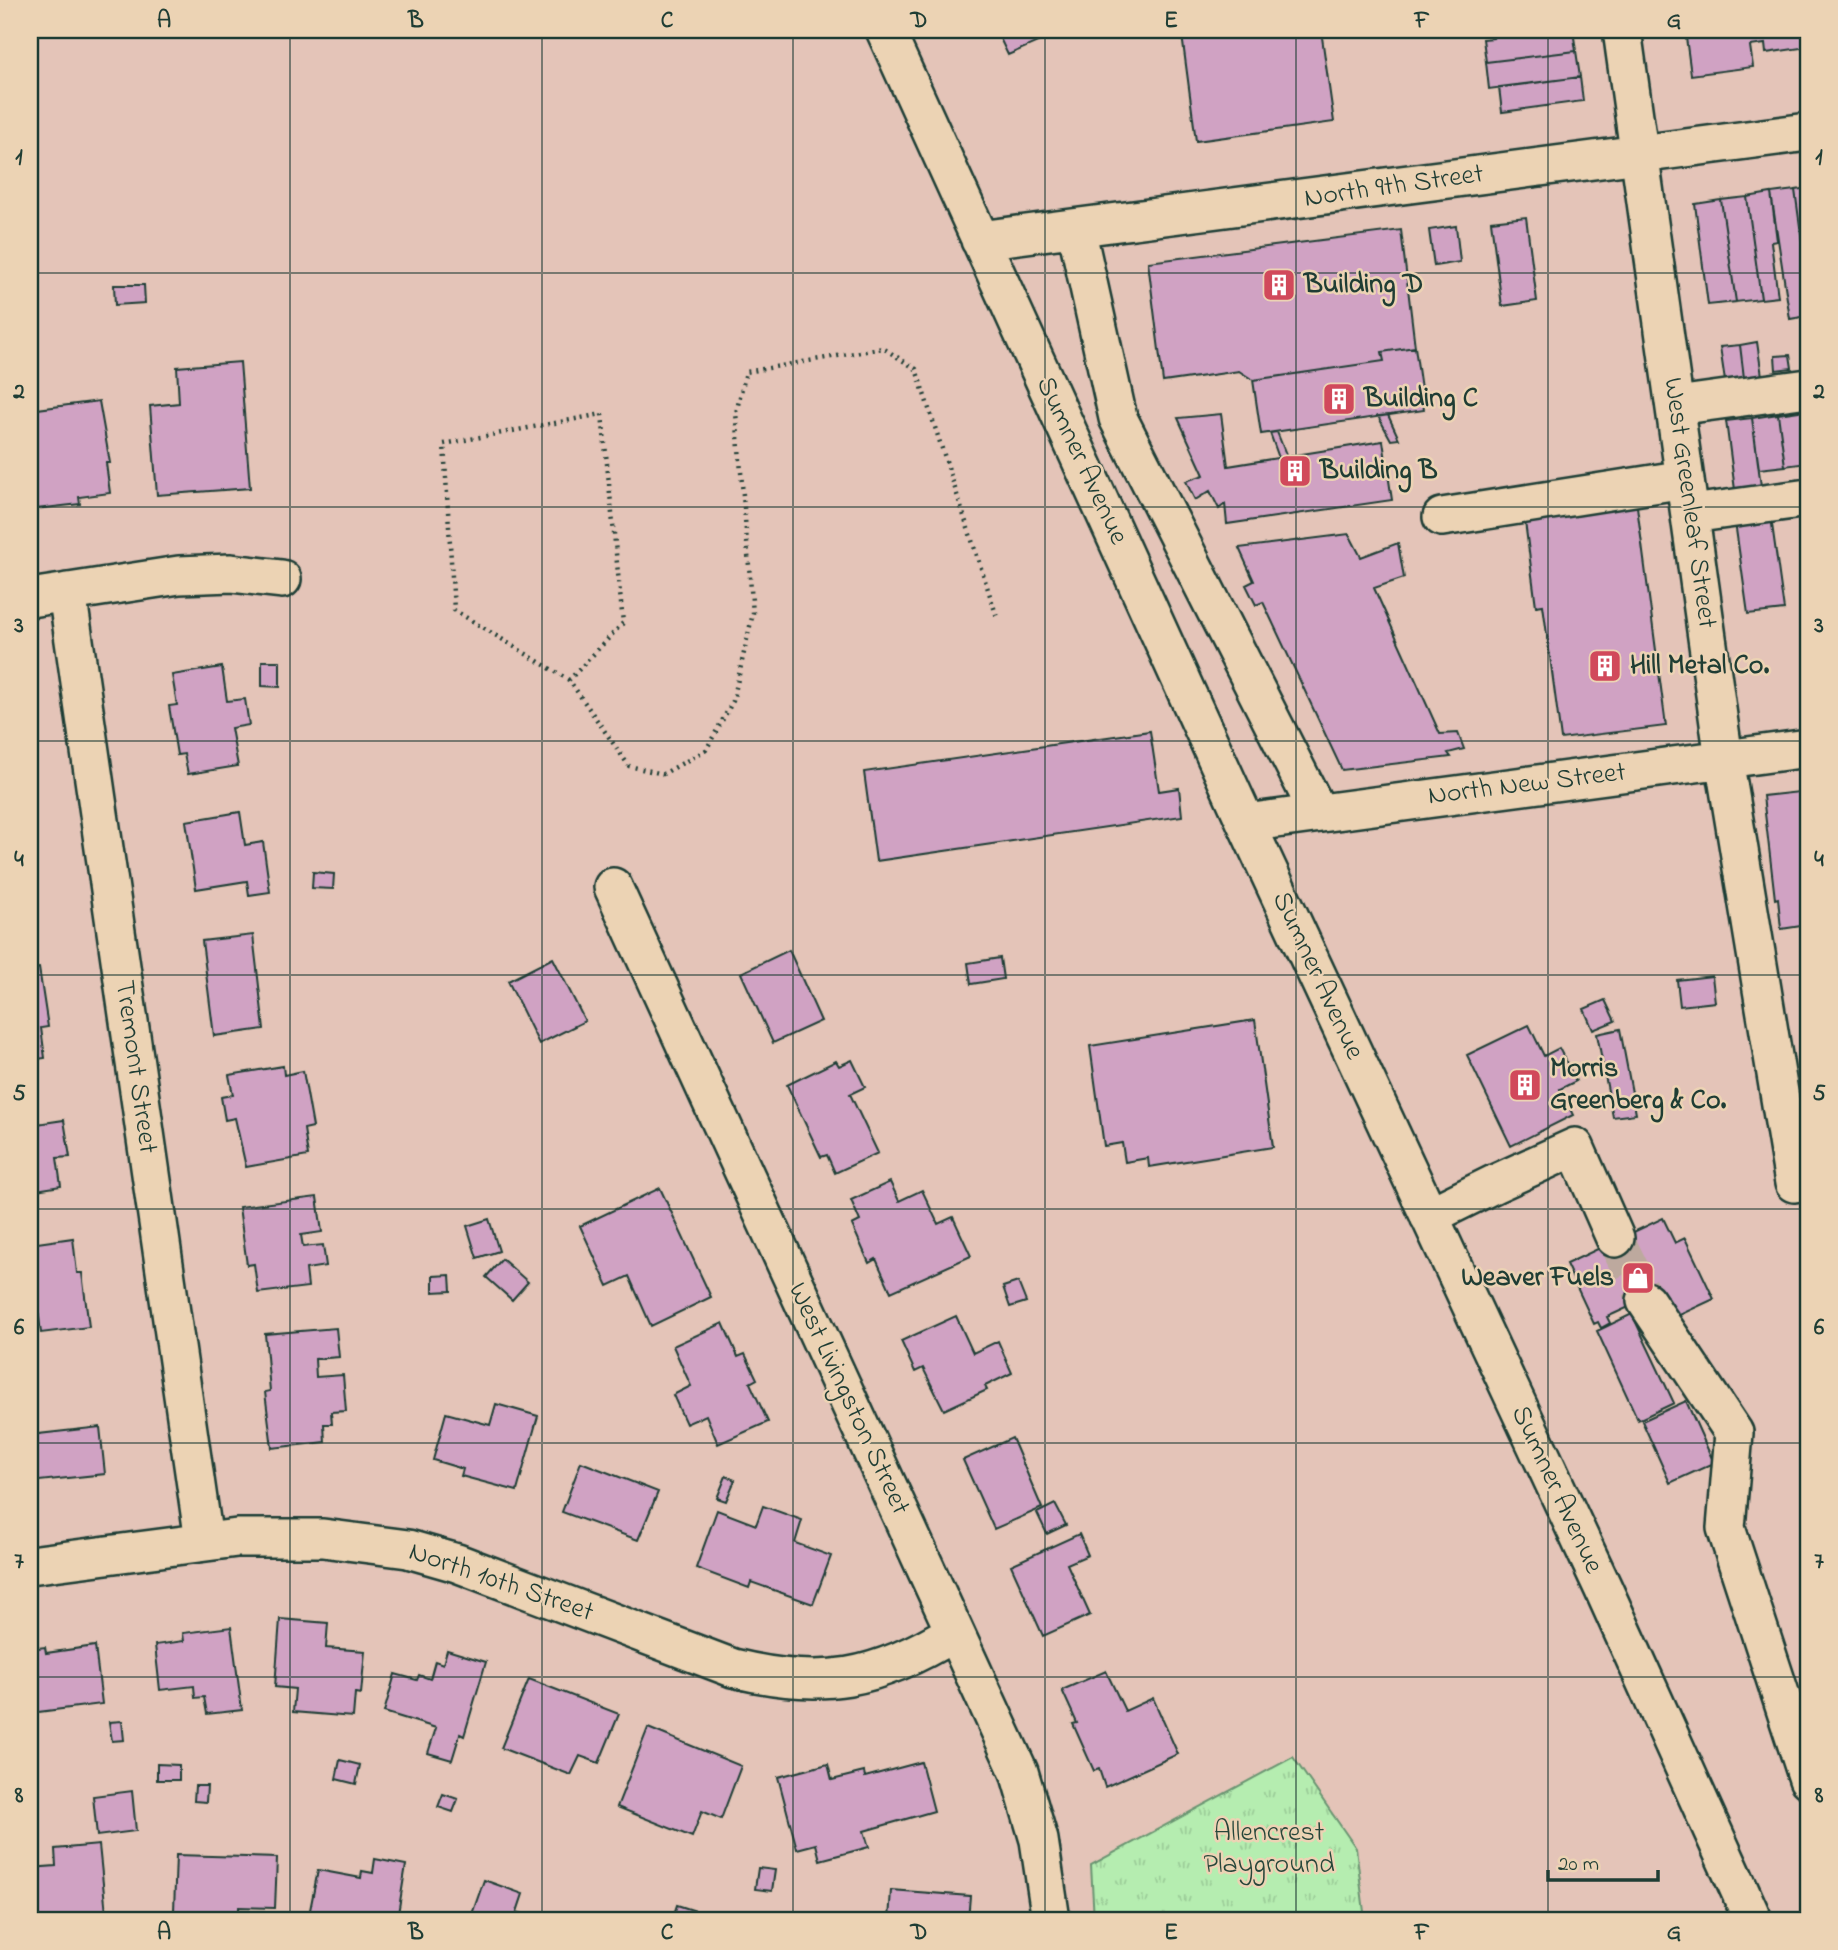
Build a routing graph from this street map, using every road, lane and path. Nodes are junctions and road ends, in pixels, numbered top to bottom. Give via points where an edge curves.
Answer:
1 (885, 30) edge
2 (1622, 30) edge
3 (1808, 132) edge
4 (1640, 154) junction
5 (1076, 228) junction
6 (980, 240) junction
7 (1808, 388) edge
8 (1676, 406) junction
9 (1688, 497) junction
10 (1808, 498) edge
11 (1442, 517) dead end
12 (282, 579) dead end
13 (66, 592) junction
14 (30, 597) edge
15 (997, 617) dead end
16 (569, 680) junction
17 (1808, 748) edge
18 (1724, 759) junction
19 (1318, 812) junction
20 (1246, 823) junction
21 (613, 887) dead end
22 (1801, 1182) edge
23 (1429, 1216) junction
24 (1615, 1238) tunnel mouth
25 (1646, 1301) tunnel mouth
26 (204, 1541) junction
27 (30, 1566) edge
28 (954, 1632) junction
29 (1808, 1779) edge
30 (1051, 1920) edge
31 (1753, 1920) edge

1 - 6 street, Sumner Avenue
2 - 4 street, West Greenleaf Street
3 - 4 street, North 9th Street
4 - 5 street, North 9th Street
4 - 8 street, West Greenleaf Street
5 - 6 street, North 9th Street
5 - 19 street via 1118,418
6 - 20 street, Sumner Avenue
7 - 8 street
8 - 9 street, West Greenleaf Street
9 - 10 street
9 - 11 street
9 - 18 street, West Greenleaf Street
12 - 13 street via 231,573 179,575
13 - 14 street
13 - 26 street, Tremont Street
15 - 16 path via 916,369 883,348 746,372 736,413 752,613 733,701 706,750 663,774 629,766
16 - 16 path via 454,610 444,444 602,414 623,623
17 - 18 street, North New Street
18 - 19 street, North New Street
18 - 22 street, West Greenleaf Street
19 - 20 street, North New Street
20 - 23 street, Sumner Avenue
21 - 28 street, West Livingston Street
23 - 24 street via 1575,1147
23 - 31 street, Sumner Avenue
25 - 29 street via 1734,1433 1726,1528
26 - 27 street, North 10th Street
26 - 28 street, North 10th Street via 323,1538 408,1549 457,1563 733,1668 773,1678 823,1680 873,1672 919,1654
28 - 30 street, West Livingston Street via 1019,1772 1040,1840

